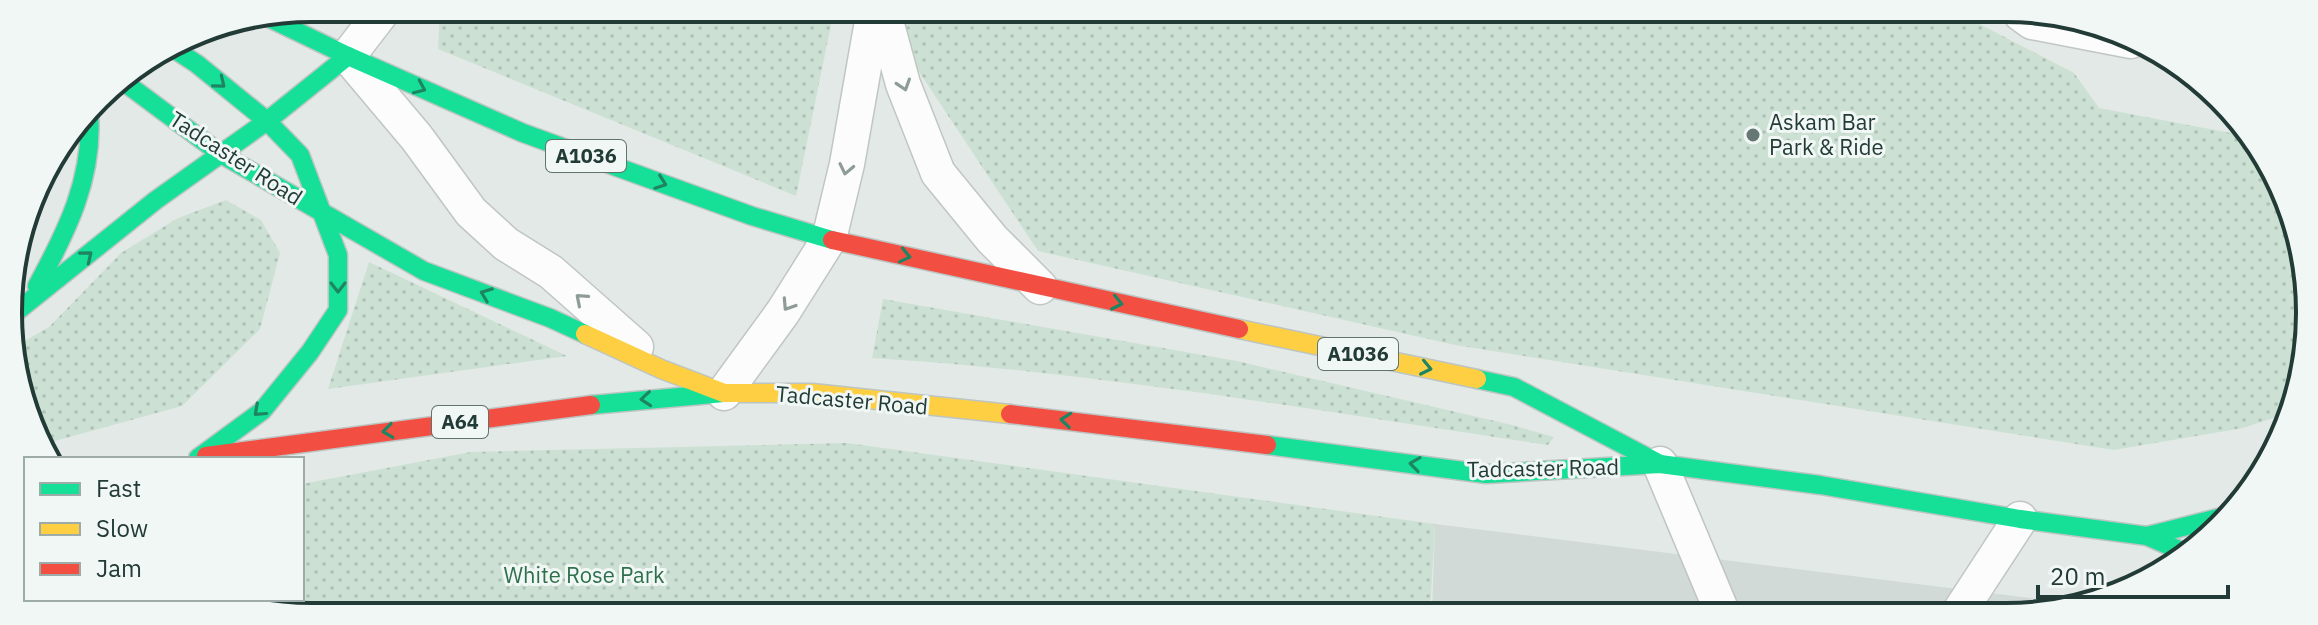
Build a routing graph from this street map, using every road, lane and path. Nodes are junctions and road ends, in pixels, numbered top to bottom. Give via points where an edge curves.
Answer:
1 (374, 22) edge
2 (872, 22) edge
3 (886, 22) edge
4 (281, 24) edge
5 (181, 54) edge
6 (348, 56) junction
7 (130, 87) edge
8 (267, 121) junction
9 (89, 128) edge
10 (221, 154) junction
11 (325, 215) junction
12 (829, 239) junction
13 (1040, 287) junction
14 (22, 304) edge
15 (22, 308) edge
16 (661, 369) junction
17 (724, 393) junction
18 (196, 457) edge
19 (202, 457) edge
20 (1660, 464) junction
21 (2020, 519) junction
22 (2208, 520) edge
23 (2147, 536) junction
24 (2175, 548) edge
25 (1718, 603) edge
26 (1965, 603) edge

1 - 6 lane
2 -> 12 lane
3 -> 13 lane via 903,84 938,173
4 - 6 main road, Tadcaster Road / A1036
5 -> 8 main road
6 - 8 main road
6 -> 12 main road, Tadcaster Road / A1036 via 523,133
16 -> 6 lane via 551,272 506,244 471,212
7 - 10 main road, Tadcaster Road / A1036
8 - 10 main road
8 - 11 main road via 300,155
9 - 14 main road via 88,172 65,233
10 - 11 main road, Tadcaster Road / A1036
15 -> 10 main road
16 -> 11 main road, Tadcaster Road / A1036 via 550,318 424,271
11 -> 18 main road, A64 via 338,255 338,310 262,411
12 -> 13 main road, Tadcaster Road / A1036
12 -> 17 lane
13 -> 20 main road, Tadcaster Road / A1036 via 1514,387
16 - 17 main road, Tadcaster Road / A1036
17 -> 19 main road, A64 via 620,401
20 -> 17 main road, Tadcaster Road / A1036 via 1486,474 1143,428 812,393
20 - 21 main road, Tadcaster Road / A1036
20 - 25 lane
21 - 23 main road, Tadcaster Road / A1036
21 - 26 lane
22 - 23 main road, Tadcaster Road / A1036
23 - 24 main road, Tadcaster Road / A1036

